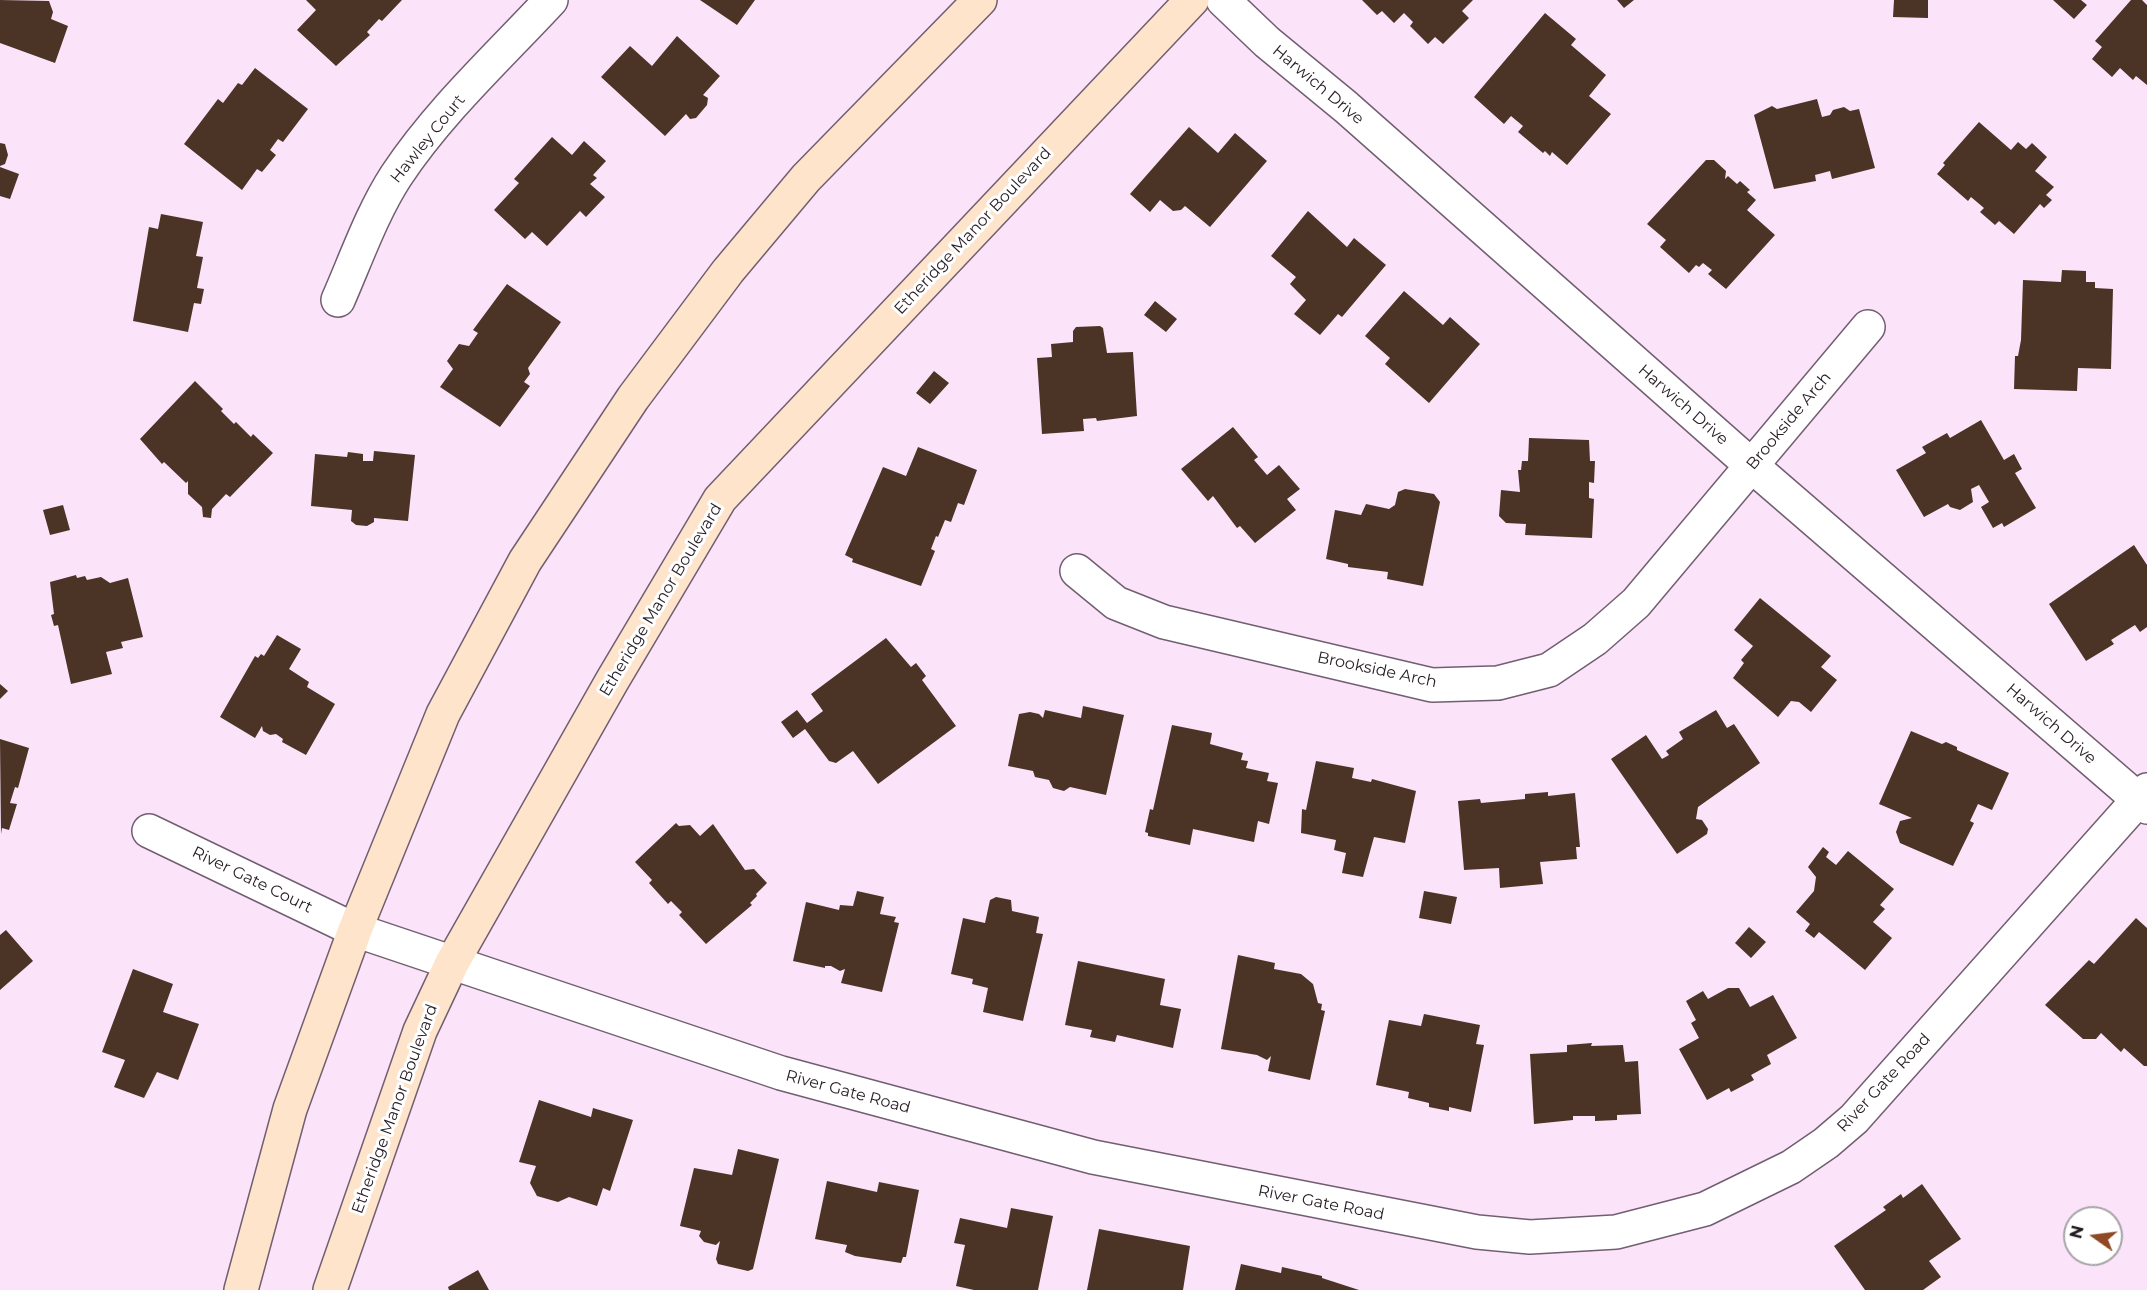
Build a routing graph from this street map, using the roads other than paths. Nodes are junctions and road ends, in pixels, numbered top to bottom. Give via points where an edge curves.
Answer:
1 (551, 0) edge
2 (980, 0) edge
3 (1192, 0) edge
4 (1223, 0) edge
5 (338, 300) dead end
6 (1868, 327) dead end
7 (1752, 465) junction
8 (1077, 571) dead end
9 (2144, 799) edge
10 (149, 831) dead end
11 (355, 930) junction
12 (452, 963) junction
13 (241, 1290) edge
14 (330, 1290) edge

1 - 5 street, Hawley Court via 445,113 397,174
2 - 11 main road via 806,178 728,271 633,398 525,561 443,714
3 - 12 main road, Etheridge Manor Boulevard via 720,499
4 - 7 street, Harwich Drive
6 - 7 street, Brookside Arch
7 - 8 street, Brookside Arch via 1636,603 1595,639 1549,670 1498,683 1432,685 1164,622 1116,603
7 - 9 street, Harwich Drive
9 - 12 street, River Gate Road via 1854,1119 1826,1143 1791,1167 1705,1209 1616,1232 1530,1237 1477,1232 1092,1157 781,1073
10 - 11 street, River Gate Court
11 - 12 street, River Gate Road
11 - 13 main road via 290,1109
12 - 14 main road, Etheridge Manor Boulevard via 420,1032

